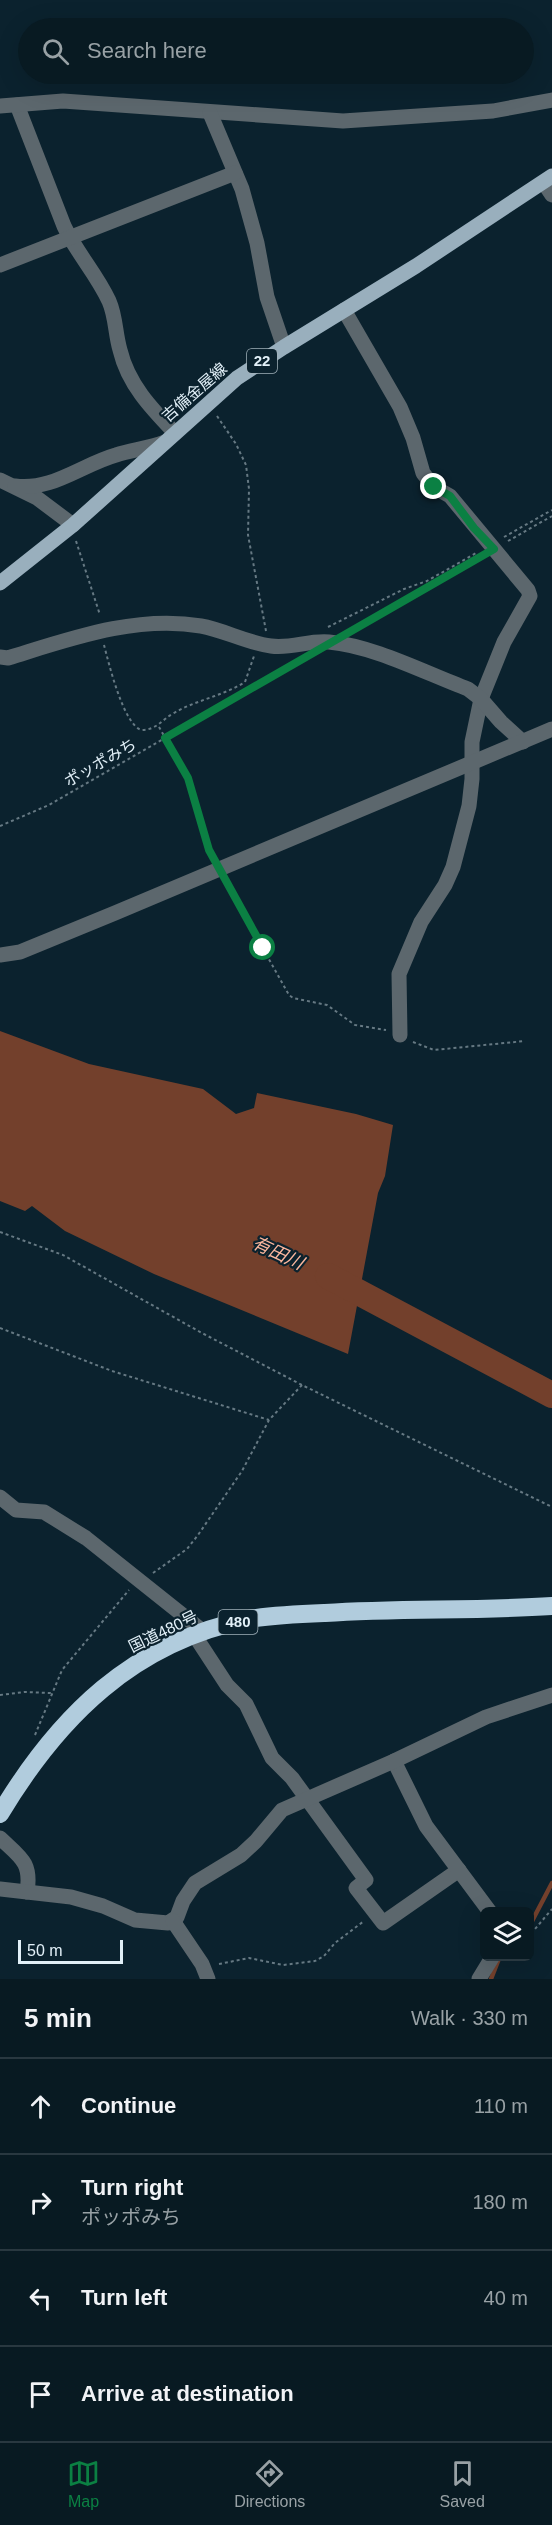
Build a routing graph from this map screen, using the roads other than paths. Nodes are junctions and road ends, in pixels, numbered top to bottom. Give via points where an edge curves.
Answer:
1 (552, 100) edge
2 (17, 105) junction
3 (0, 106) edge
4 (210, 113) junction
5 (235, 172) junction
6 (549, 185) edge
7 (69, 237) junction
8 (0, 265) edge
9 (344, 310) junction
10 (284, 347) junction
11 (170, 437) junction
12 (0, 480) edge
13 (15, 486) junction
14 (72, 526) junction
15 (0, 583) edge
16 (0, 657) edge
17 (482, 699) junction
18 (552, 729) edge
19 (523, 742) junction
20 (473, 763) junction
21 (0, 955) edge
22 (400, 1035) road end
23 (0, 1497) edge
24 (552, 1606) edge
25 (200, 1634) junction
26 (552, 1695) edge
27 (394, 1761) junction
28 (308, 1800) junction
29 (0, 1814) edge
30 (0, 1838) edge
31 (459, 1870) junction
32 (0, 1889) edge
33 (27, 1892) junction
34 (487, 1907) edge
35 (173, 1921) junction
36 (489, 1961) edge
37 (207, 1974) edge
38 (479, 1979) edge

1 - 4 street via 493,111 343,121
2 - 3 street
2 - 4 street via 63,101
2 - 7 street
4 - 5 street
5 - 7 street
5 - 10 street
6 - 9 main road, 吉備金屋線 / 22
7 - 8 street
7 - 11 street via 91,266 109,300 128,373
9 - 10 main road, 吉備金屋線 / 22
9 - 17 street via 400,407 423,473 434,487 450,496 528,590 530,596 504,642
10 - 11 main road, 吉備金屋線 / 22 via 237,378
11 - 13 street via 39,487
11 - 14 main road, 吉備金屋線 / 22
12 - 13 street
13 - 14 street via 61,514
14 - 15 main road, 吉備金屋線 / 22
16 - 17 street via 100,630 162,623 201,626 264,644 290,646 312,640 347,645 468,689
17 - 19 street
17 - 20 street via 472,742
18 - 19 street
19 - 20 street
20 - 21 street via 20,952
20 - 22 street via 469,806 453,867 421,922 399,974
23 - 25 street via 16,1510 44,1512 86,1538
24 - 25 highway, 国道480号 / 480 via 289,1615 249,1619
25 - 28 street via 227,1685 246,1704 272,1758
25 - 29 highway, 国道480号 / 480 via 151,1655 87,1700 39,1755
26 - 27 street via 486,1717
27 - 28 street
27 - 31 street via 426,1826
28 - 31 street via 366,1880 356,1888 383,1923
28 - 35 street via 282,1810 241,1855 195,1883
30 - 33 street via 27,1865
31 - 34 street
32 - 33 street
33 - 35 street via 103,1906 135,1920
35 - 37 street
36 - 38 street

